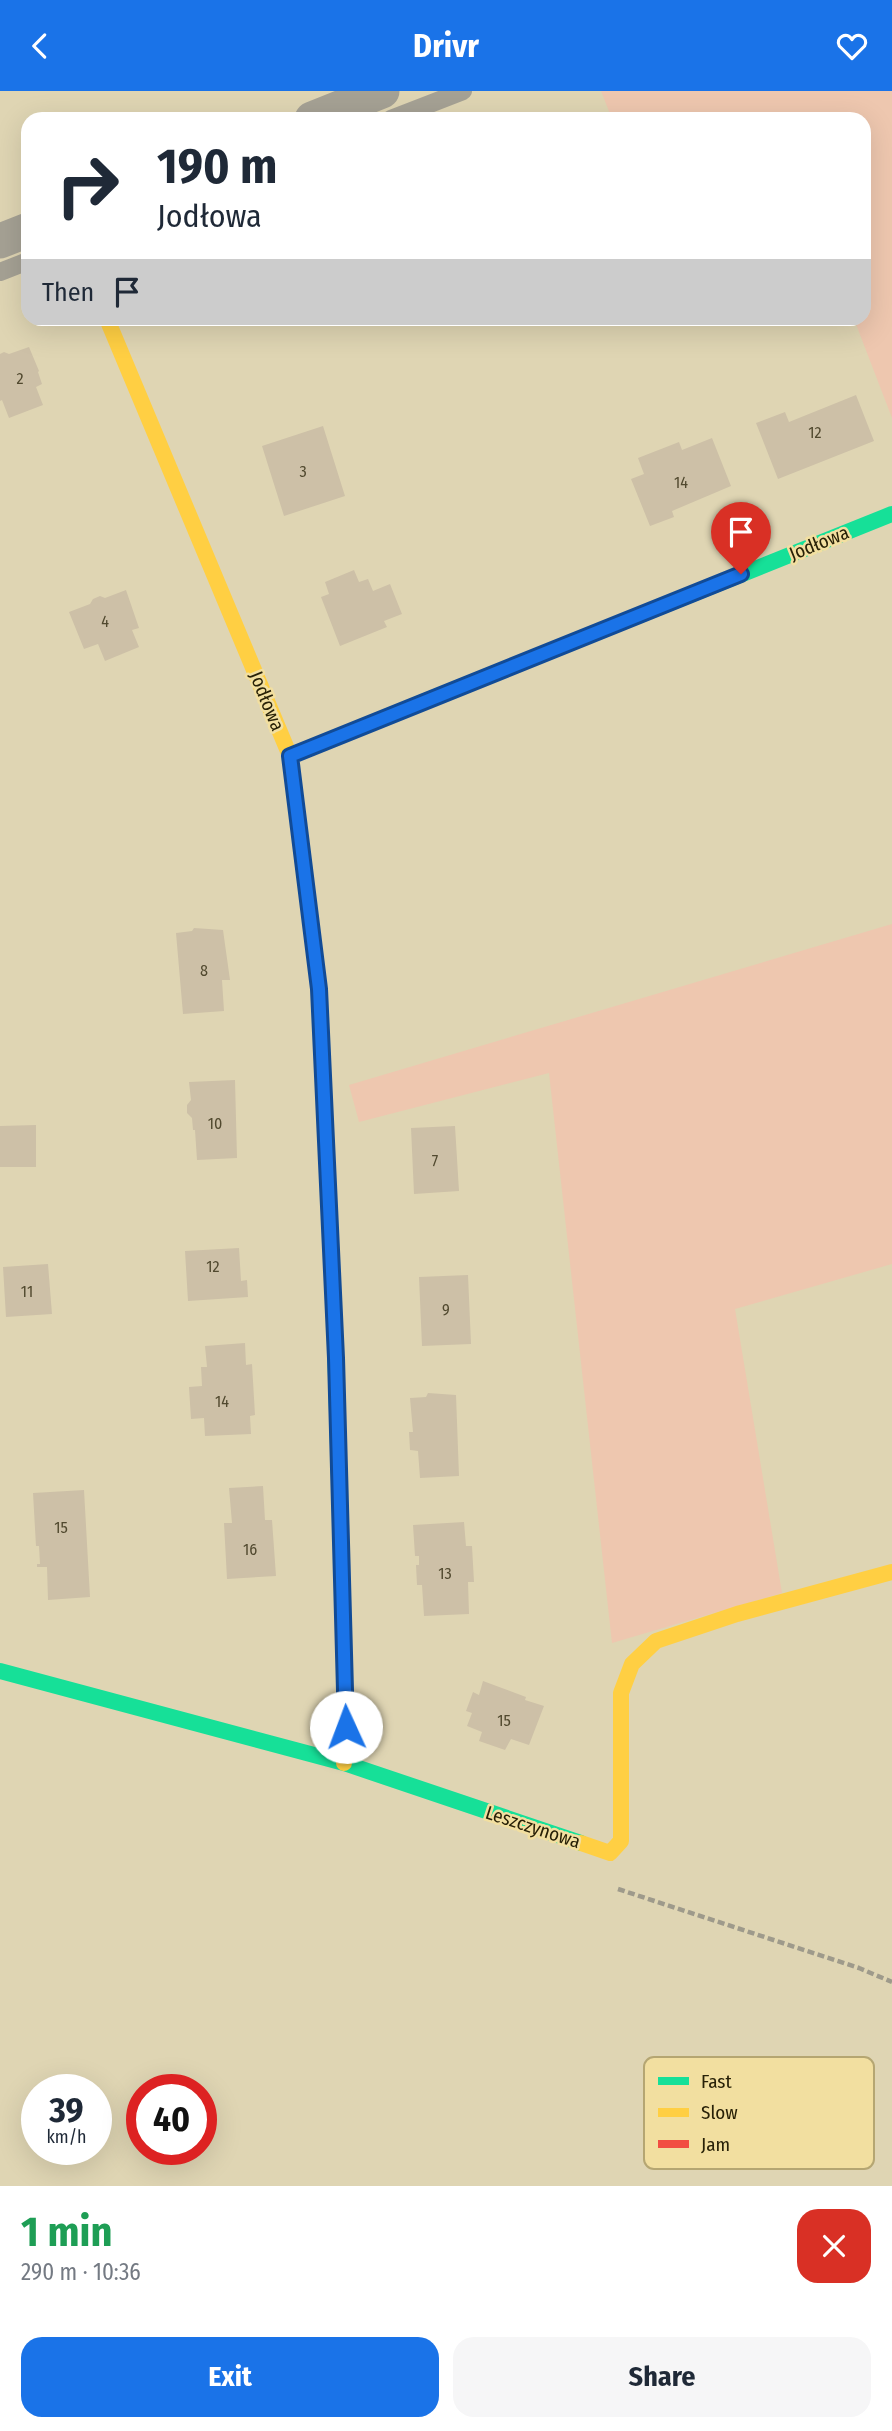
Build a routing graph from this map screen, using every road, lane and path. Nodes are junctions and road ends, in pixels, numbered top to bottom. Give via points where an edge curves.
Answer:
1 (383, 91) edge
2 (463, 91) edge
3 (330, 112) edge
4 (409, 112) edge
5 (21, 233) edge
6 (0, 241) edge
7 (21, 264) edge
8 (0, 272) edge
9 (110, 326) edge
10 (892, 514) edge
11 (290, 756) junction
12 (892, 1572) edge
13 (0, 1671) edge
14 (344, 1763) junction
15 (623, 1891) dead end
16 (892, 1982) edge

1 - 3 street
2 - 4 lane
5 - 6 street
7 - 8 lane
9 - 11 street, Jodłowa
10 - 11 street, Jodłowa
11 - 14 street via 319,989 336,1358
12 - 14 street, Leszczynowa via 656,1641 632,1664 621,1693 621,1842 610,1853
13 - 14 street, Leszczynowa
15 - 16 path

